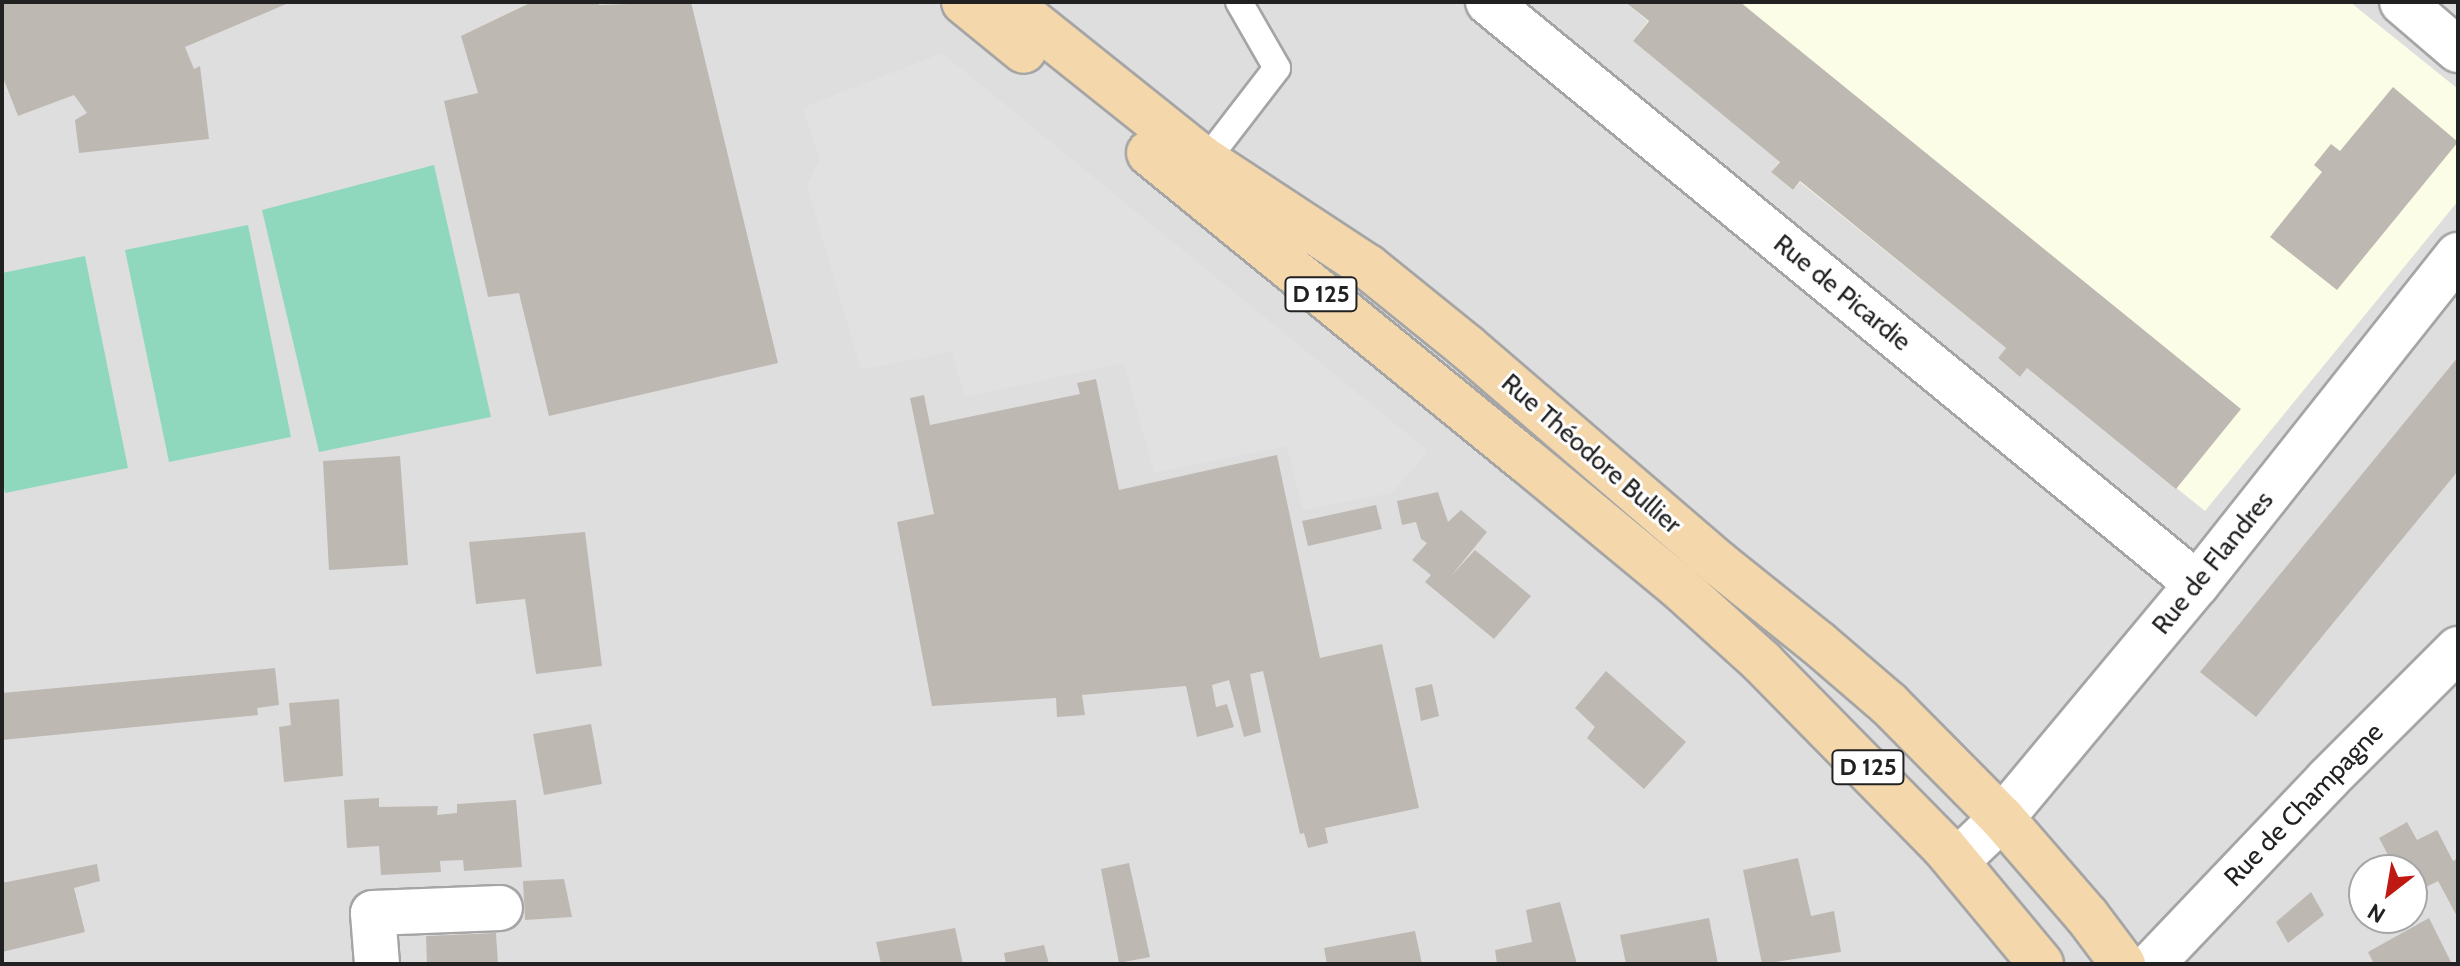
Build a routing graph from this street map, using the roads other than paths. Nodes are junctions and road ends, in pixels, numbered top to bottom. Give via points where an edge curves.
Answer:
1 (964, 2) edge
2 (1007, 2) edge
3 (1239, 2) edge
4 (1488, 2) edge
5 (2402, 2) edge
6 (2458, 50) edge
7 (1196, 172) junction
8 (2458, 255) edge
9 (2197, 584) junction
10 (2458, 649) edge
11 (2002, 818) junction
12 (1957, 861) junction
13 (500, 908) dead end
14 (377, 964) edge
15 (2041, 964) edge
16 (2123, 964) edge
17 (2152, 964) edge

1 - 7 main road, Rue Théodore Bullier / D 125
2 - 7 main road, Rue Théodore Bullier / D 125
3 - 7 lane via 1277,68
4 - 9 street, Rue de Picardie
5 - 6 street
7 - 11 main road, Rue Théodore Bullier / D 125 via 1346,251 1467,347 1889,704
7 - 12 main road, Rue Théodore Bullier / D 125 via 1678,586 1852,750
8 - 9 street, Rue de Flandres
9 - 11 street, Rue de Flandres
10 - 17 street, Rue de Champagne
11 - 12 street, Rue de Flandres
11 - 16 main road, Rue Théodore Bullier / D 125
12 - 15 main road, Rue Théodore Bullier / D 125
13 - 14 street via 373,913

